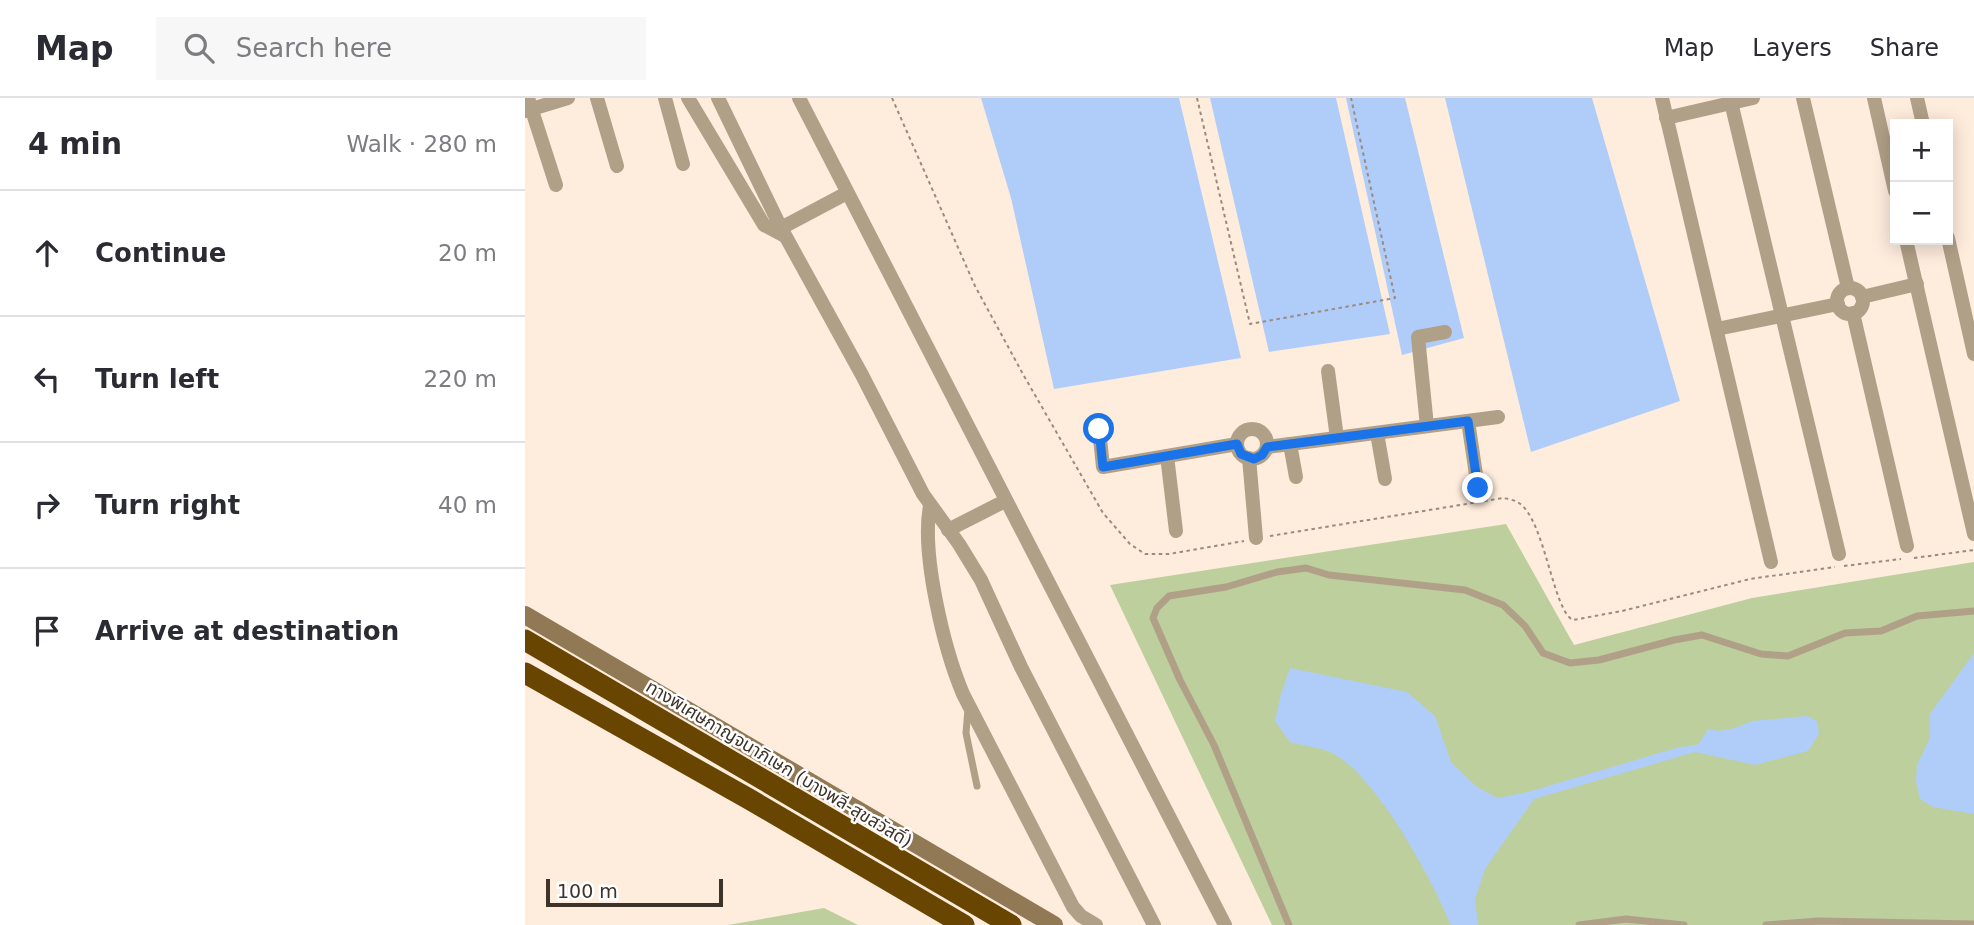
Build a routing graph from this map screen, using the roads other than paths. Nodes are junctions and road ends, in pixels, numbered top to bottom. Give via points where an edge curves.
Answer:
1 (568, 98) edge
2 (597, 98) edge
3 (665, 98) edge
4 (688, 98) edge
5 (718, 98) edge
6 (799, 98) edge
7 (1662, 98) edge
8 (1753, 98) edge
9 (1803, 98) edge
10 (1874, 98) edge
11 (1917, 98) edge
12 (1731, 101) edge
13 (528, 106) edge
14 (1666, 118) junction
15 (1922, 119) edge
16 (683, 164) dead end
17 (617, 166) dead end
18 (1893, 182) edge
19 (556, 185) dead end
20 (847, 193) junction
21 (784, 232) junction
22 (1907, 245) edge
23 (1950, 245) edge
24 (1917, 284) junction
25 (1848, 288) junction
26 (1863, 297) junction
27 (1837, 304) junction
28 (1968, 305) edge
29 (1853, 313) junction
30 (1783, 315) junction
31 (1717, 329) junction
32 (1445, 332) dead end
33 (1974, 354) edge
34 (1328, 371) dead end
35 (1498, 417) dead end
36 (1468, 421) junction
37 (1427, 426) junction
38 (1099, 429) dead end
39 (1377, 433) junction
40 (1336, 438) junction
41 (1237, 444) junction
42 (1290, 444) junction
43 (1267, 447) junction
44 (1167, 456) junction
45 (1249, 458) junction
46 (1296, 477) dead end
47 (1385, 479) dead end
48 (1478, 488) dead end
49 (1005, 500) junction
50 (930, 506) junction
51 (948, 530) junction
52 (1176, 531) dead end
53 (1974, 534) edge
54 (1256, 538) road end
55 (1907, 547) dead end
56 (1839, 554) dead end
57 (1771, 562) dead end
58 (1974, 611) edge
59 (525, 615) edge
60 (525, 640) edge
61 (525, 673) edge
62 (969, 704) junction
63 (977, 786) dead end
64 (1974, 924) edge
65 (964, 925) edge
66 (1011, 925) edge
67 (1054, 925) edge
68 (1097, 925) edge
69 (1154, 925) edge
70 (1225, 925) edge
71 (1289, 925) edge
72 (1579, 925) edge
73 (1684, 925) edge
74 (1766, 925) edge

1 - 13 street
2 - 17 street
3 - 16 street
4 - 21 street via 765,225
5 - 21 street
6 - 20 street
7 - 14 street
8 - 12 street
9 - 25 street
10 - 18 street
11 - 15 street
12 - 14 street
12 - 30 street
13 - 19 street
14 - 31 street
20 - 21 street
20 - 49 street
21 - 50 street
22 - 24 street
23 - 28 street
24 - 26 street
24 - 53 street
25 - 26 street
25 - 27 street via 1841,291
26 - 29 street
27 - 29 street
27 - 30 street
28 - 33 street
29 - 55 street
30 - 31 street
30 - 56 street
31 - 57 street
32 - 37 street via 1418,337
34 - 40 street
35 - 36 street
36 - 37 street
36 - 48 street
37 - 39 street
38 - 44 street via 1103,467
39 - 40 street
39 - 47 street
40 - 42 street
41 - 43 street via 1240,434 1254,428 1266,437
41 - 44 street
41 - 45 street
42 - 43 street
42 - 46 street
43 - 45 street via 1258,458
44 - 52 street
45 - 54 street
49 - 51 street
49 - 70 street
50 - 51 street
50 - 62 street via 934,585 953,670
51 - 69 street via 981,580
58 - 71 lane via 1917,616 1881,631 1845,632 1788,656 1761,654 1702,635 1570,663 1543,653 1503,605 1465,590 1329,576 1305,568 1170,596 1153,618 1214,745
59 - 67 main road
60 - 66 highway, ทางพิเศษกาญจนาภิเษก (บางพลี-สุขสวัสดิ์)
61 - 65 highway
62 - 63 lane via 966,733
62 - 68 street via 1073,907
64 - 74 lane via 1819,921
72 - 73 lane via 1626,919

